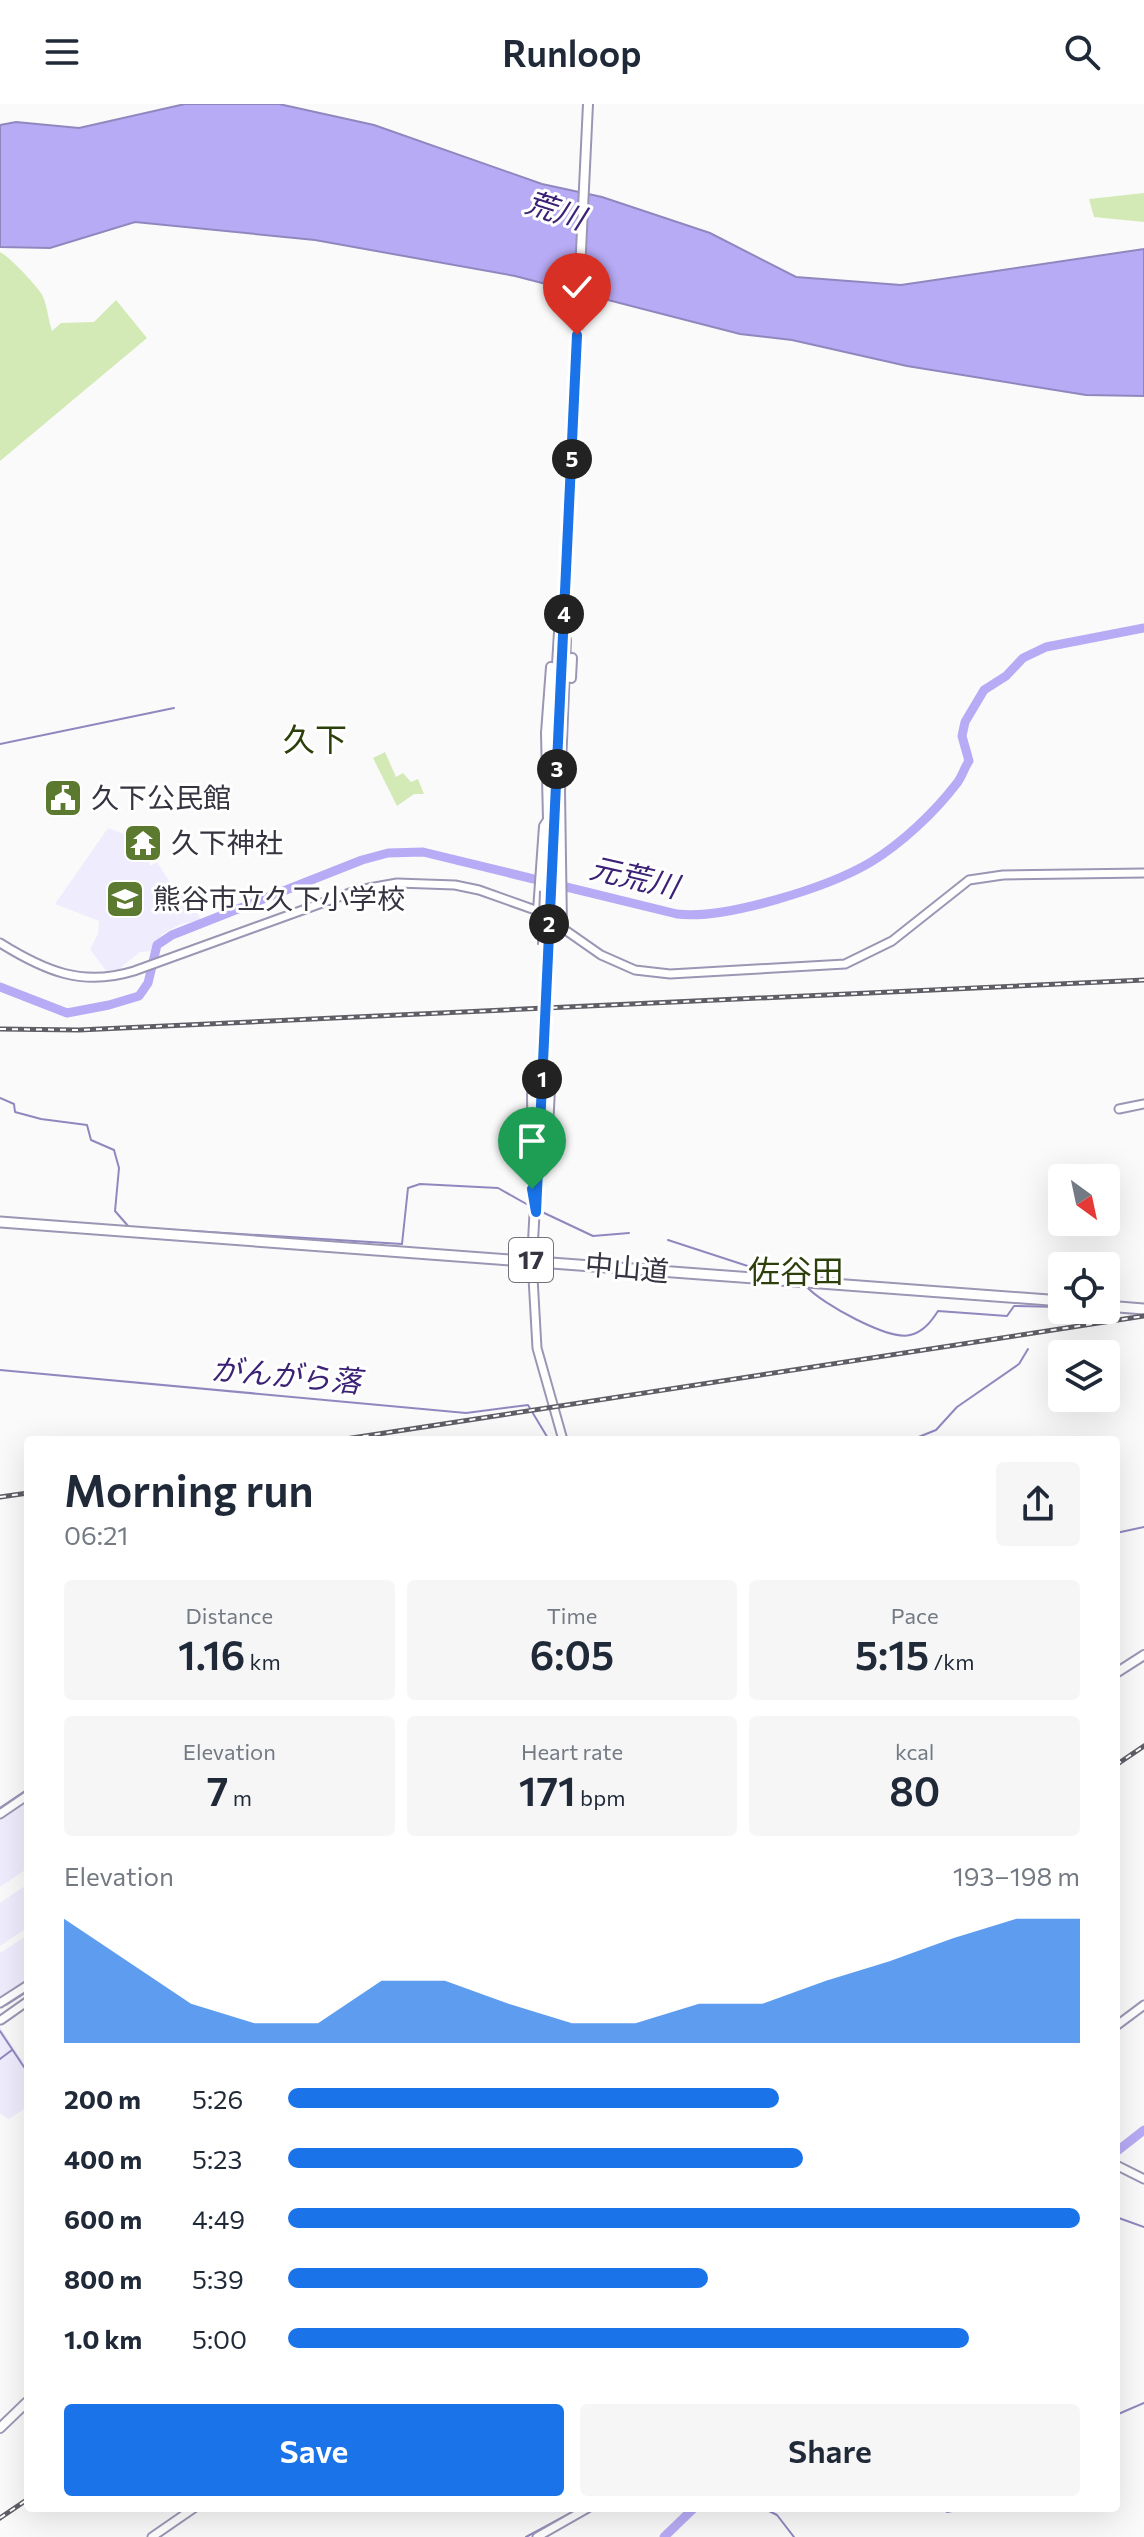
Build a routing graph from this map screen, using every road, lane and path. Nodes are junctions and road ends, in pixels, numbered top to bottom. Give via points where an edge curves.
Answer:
1 (588, 104) edge
2 (564, 603) junction
3 (572, 658) dead end
4 (551, 667) dead end
5 (556, 777) junction
6 (560, 791) junction
7 (548, 796) junction
8 (561, 815) junction
9 (548, 820) junction
10 (1144, 873) edge
11 (538, 911) junction
12 (562, 927) junction
13 (0, 943) edge
14 (545, 1018) junction
15 (532, 1089) dead end
16 (550, 1089) dead end
17 (1144, 1104) edge
18 (1119, 1109) dead end
19 (538, 1176) junction
20 (536, 1212) junction
21 (0, 1222) edge
22 (532, 1260) junction
23 (1048, 1300) edge
24 (1120, 1307) edge
25 (1144, 1309) edge
26 (562, 1436) edge
27 (1144, 1655) edge
28 (1120, 1670) edge
29 (24, 1798) edge
30 (0, 1814) edge
31 (24, 1988) edge
32 (0, 2003) edge
33 (24, 2004) edge
34 (1144, 2005) edge
35 (1, 2020) edge
36 (1120, 2023) edge
37 (1120, 2167) edge
38 (1144, 2179) edge
39 (24, 2405) edge
40 (0, 2426) edge
41 (188, 2512) edge
42 (581, 2512) edge
43 (152, 2537) edge
44 (537, 2537) edge

1 - 2 main road
2 - 5 main road, bridge via 558,645
2 - 14 main road, bridge
3 - 6 main road via 566,782
4 - 7 main road
5 - 6 main road
5 - 7 main road
6 - 8 main road
7 - 9 main road
8 - 12 main road
8 - 14 main road, bridge
9 - 11 main road
9 - 14 main road, bridge
10 - 12 street via 969,880 869,955 827,967 650,972 601,955
11 - 12 street
11 - 13 street via 455,885 397,883 358,890 102,979 74,978 41,967
14 - 19 main road
15 - 20 main road via 530,1160
16 - 19 main road via 546,1166
17 - 18 street
19 - 20 main road
20 - 22 main road
21 - 22 highway, 中山道 / 17
22 - 23 highway, 中山道 / 17
22 - 26 street via 537,1348
24 - 25 highway
27 - 28 main road
29 - 30 street
31 - 32 street
33 - 35 street
34 - 36 street
37 - 38 street
39 - 40 main road
41 - 43 street
42 - 44 street

